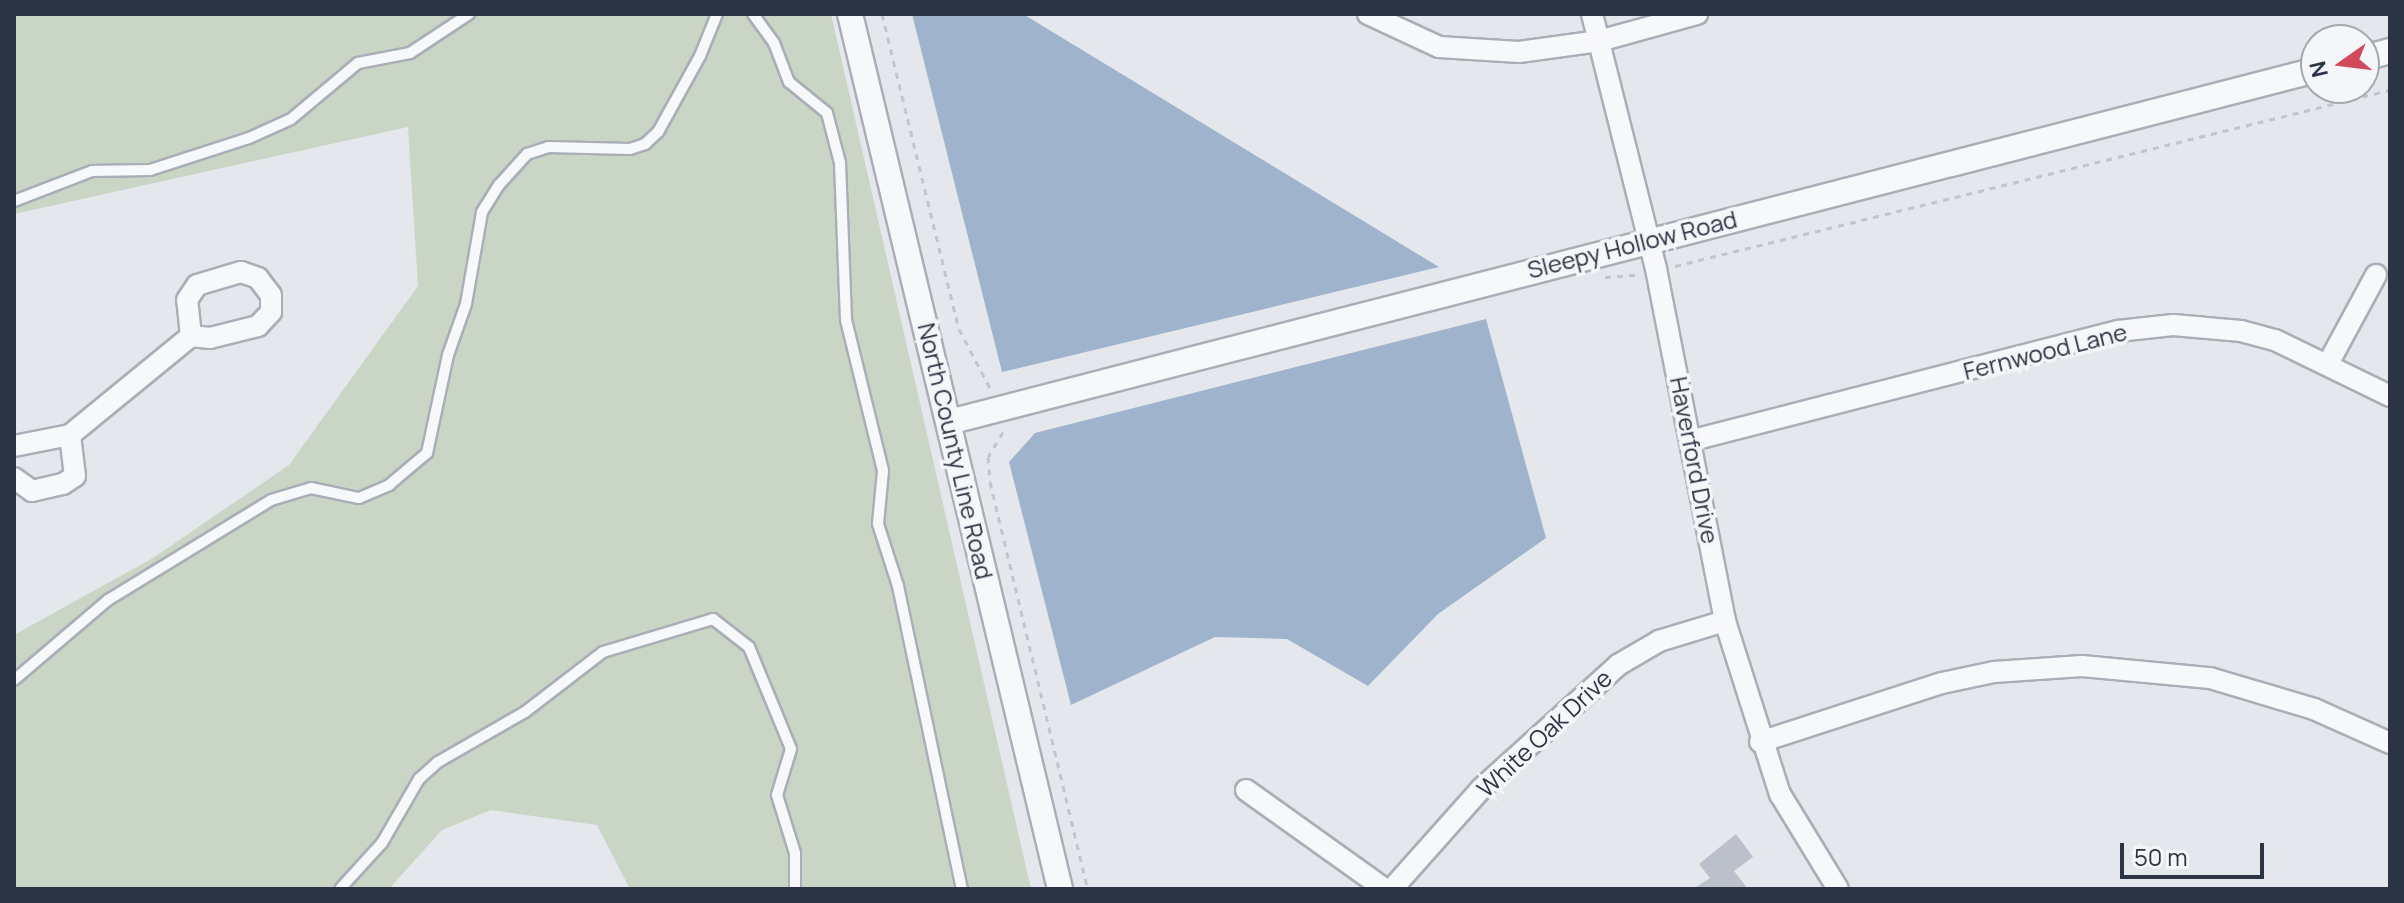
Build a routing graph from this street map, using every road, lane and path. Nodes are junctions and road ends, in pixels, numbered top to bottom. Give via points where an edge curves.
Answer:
1 (469, 14) edge
2 (717, 14) edge
3 (753, 14) edge
4 (850, 14) edge
5 (882, 14) edge
6 (1368, 14) edge
7 (1592, 14) edge
8 (1697, 14) edge
9 (1599, 41) junction
10 (2300, 74) edge
11 (2390, 90) edge
12 (14, 201) edge
13 (1648, 239) junction
14 (1656, 269) junction
15 (2376, 275) dead end
16 (1597, 276) dead end
17 (191, 336) dead end
18 (2329, 362) junction
19 (2390, 396) edge
20 (1002, 408) junction
21 (949, 422) junction
22 (70, 435) junction
23 (1693, 440) junction
24 (14, 446) edge
25 (14, 478) edge
26 (1725, 621) junction
27 (14, 680) edge
28 (1760, 742) junction
29 (2390, 743) edge
30 (1246, 790) dead end
31 (1831, 887) edge
32 (340, 889) edge
33 (795, 889) edge
34 (962, 889) edge
35 (1060, 889) edge
36 (1088, 889) edge
37 (1385, 889) edge
38 (1392, 889) edge

1 - 12 lane via 410,53 358,63 291,119 249,138 150,170 92,171
2 - 27 lane via 658,132 645,144 630,149 548,147 519,161 499,185 482,212 466,304 448,355 427,453 389,485 359,498 311,488 271,500 108,600
3 - 34 lane via 774,43 789,82 827,113 840,163 846,320 883,471 878,524 898,586
4 - 21 street, North County Line Road
5 - 20 path via 959,329
6 - 9 street via 1415,38 1462,50 1519,52
7 - 9 street, Haverford Drive
8 - 9 street
9 - 13 street, Haverford Drive
10 - 13 street, Sleepy Hollow Road
11 - 14 path
13 - 14 street, Haverford Drive
13 - 20 street, Sleepy Hollow Road
14 - 16 path via 1623,279
14 - 23 street, Haverford Drive
15 - 18 street
17 - 22 street
18 - 19 street, Fernwood Lane
18 - 23 street, Fernwood Lane via 2241,331 2146,327
20 - 21 street, Sleepy Hollow Road
20 - 36 path via 1013,423 994,440 988,457 990,482
21 - 35 street, North County Line Road
22 - 24 street
22 - 25 street via 75,476 32,491
23 - 26 street, Haverford Drive
26 - 28 street, Haverford Drive
26 - 38 street, White Oak Drive via 1669,637 1618,665 1481,789
28 - 29 street via 1942,683 1994,672 2082,666 2210,678 2314,709
28 - 31 street, Haverford Drive via 1793,822
30 - 37 street
32 - 33 lane via 382,843 419,779 438,762 525,712 603,652 713,619 749,647 791,749 777,795 795,853

